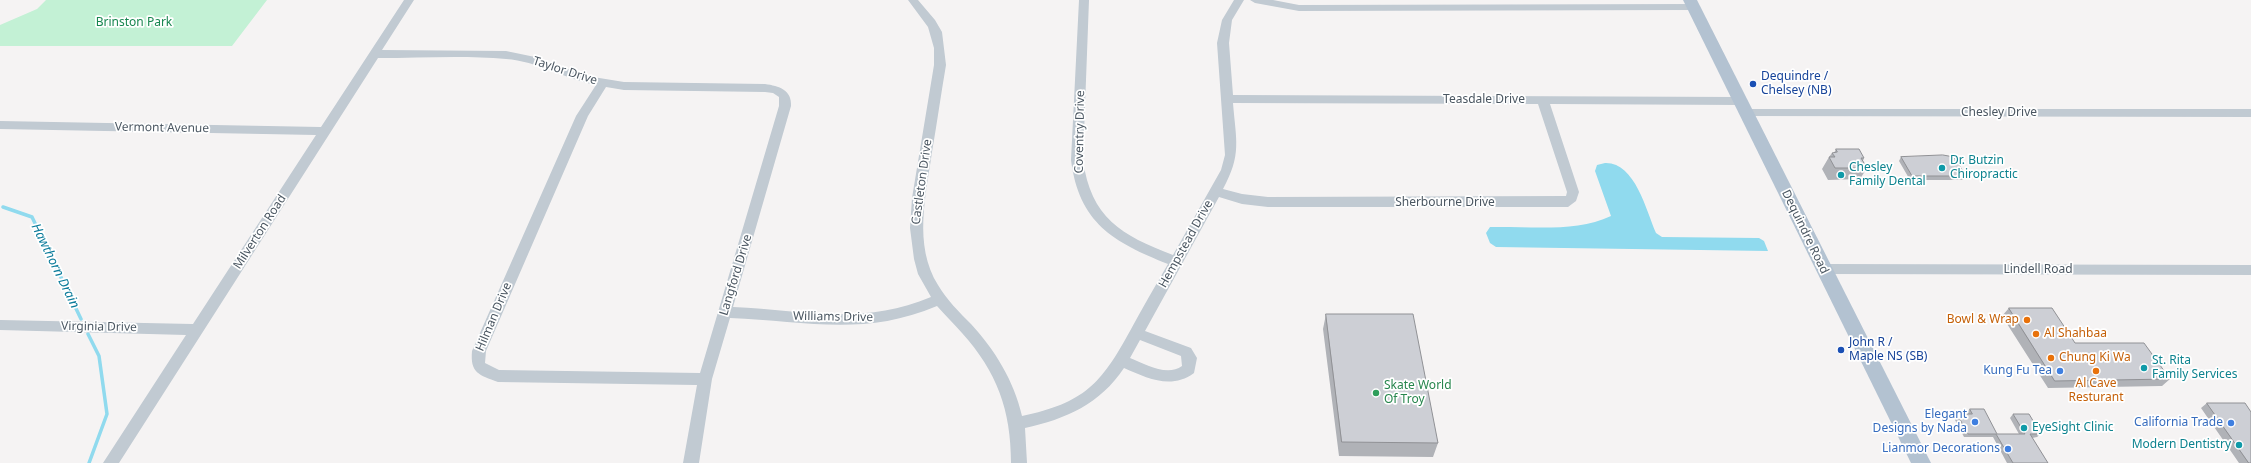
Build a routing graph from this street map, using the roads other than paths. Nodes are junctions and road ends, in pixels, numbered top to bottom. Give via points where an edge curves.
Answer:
1 (409, 0) edge
2 (913, 0) edge
3 (1084, 0) edge
4 (1239, 0) edge
5 (1255, 0) edge
6 (1692, 3) edge
7 (374, 54) junction
8 (603, 83) junction
9 (780, 91) joint
10 (1227, 99) junction
11 (1543, 100) junction
12 (1744, 107) junction
13 (2251, 113) edge
14 (0, 125) edge
15 (324, 131) junction
16 (1215, 191) junction
17 (1176, 262) junction
18 (1824, 269) junction
19 (2251, 270) edge
20 (939, 299) junction
21 (724, 312) junction
22 (0, 325) edge
23 (197, 330) junction
24 (1136, 333) junction
25 (1121, 361) junction
26 (705, 379) junction
27 (1018, 423) junction
28 (111, 463) edge
29 (691, 463) edge
30 (1019, 463) edge
31 (1921, 463) edge

1 - 7 street, Milverton Road
2 - 20 street, Castleton Drive via 935,30 940,49 940,65 916,217 919,254 925,274
3 - 17 street, Coventry Drive via 1077,160 1080,186 1094,212 1112,230 1139,247
4 - 10 street, Hempstead Drive via 1227,20 1224,35
5 - 6 street via 1287,7 1311,8
6 - 12 main road, Dequindre Road
7 - 8 street, Taylor Drive via 506,55 531,60
7 - 15 street, Milverton Road
8 - 9 street, Taylor Drive via 765,88
8 - 26 street, Hilman Drive via 582,116 479,351 478,364 483,370 498,376
9 - 21 street, Langford Drive via 786,100 785,106
10 - 11 street, Teasdale Drive
10 - 16 street, Hempstead Drive via 1231,155 1227,170
11 - 12 street, Teasdale Drive
11 - 16 street, Sherbourne Drive via 1573,192 1568,202 1268,202
12 - 13 street, Chesley Drive
12 - 18 main road, Dequindre Road
14 - 15 street, Vermont Avenue
15 - 23 street, Milverton Road
16 - 17 street, Hempstead Drive
17 - 24 street, Hempstead Drive
18 - 19 street, Lindell Road
18 - 31 main road, Dequindre Road
20 - 21 street, Williams Drive via 905,312 877,318 815,318
20 - 27 street, Castleton Drive via 983,348 997,368
21 - 26 street, Langford Drive
22 - 23 street, Virginia Drive
23 - 28 street, Milverton Road
24 - 25 street, Hempstead Drive
24 - 25 street via 1186,352 1190,358 1189,369 1177,377 1168,377
25 - 27 street, Hempstead Drive via 1098,391 1075,406 1046,417
26 - 29 street, Langford Drive
27 - 30 street, Castleton Drive

